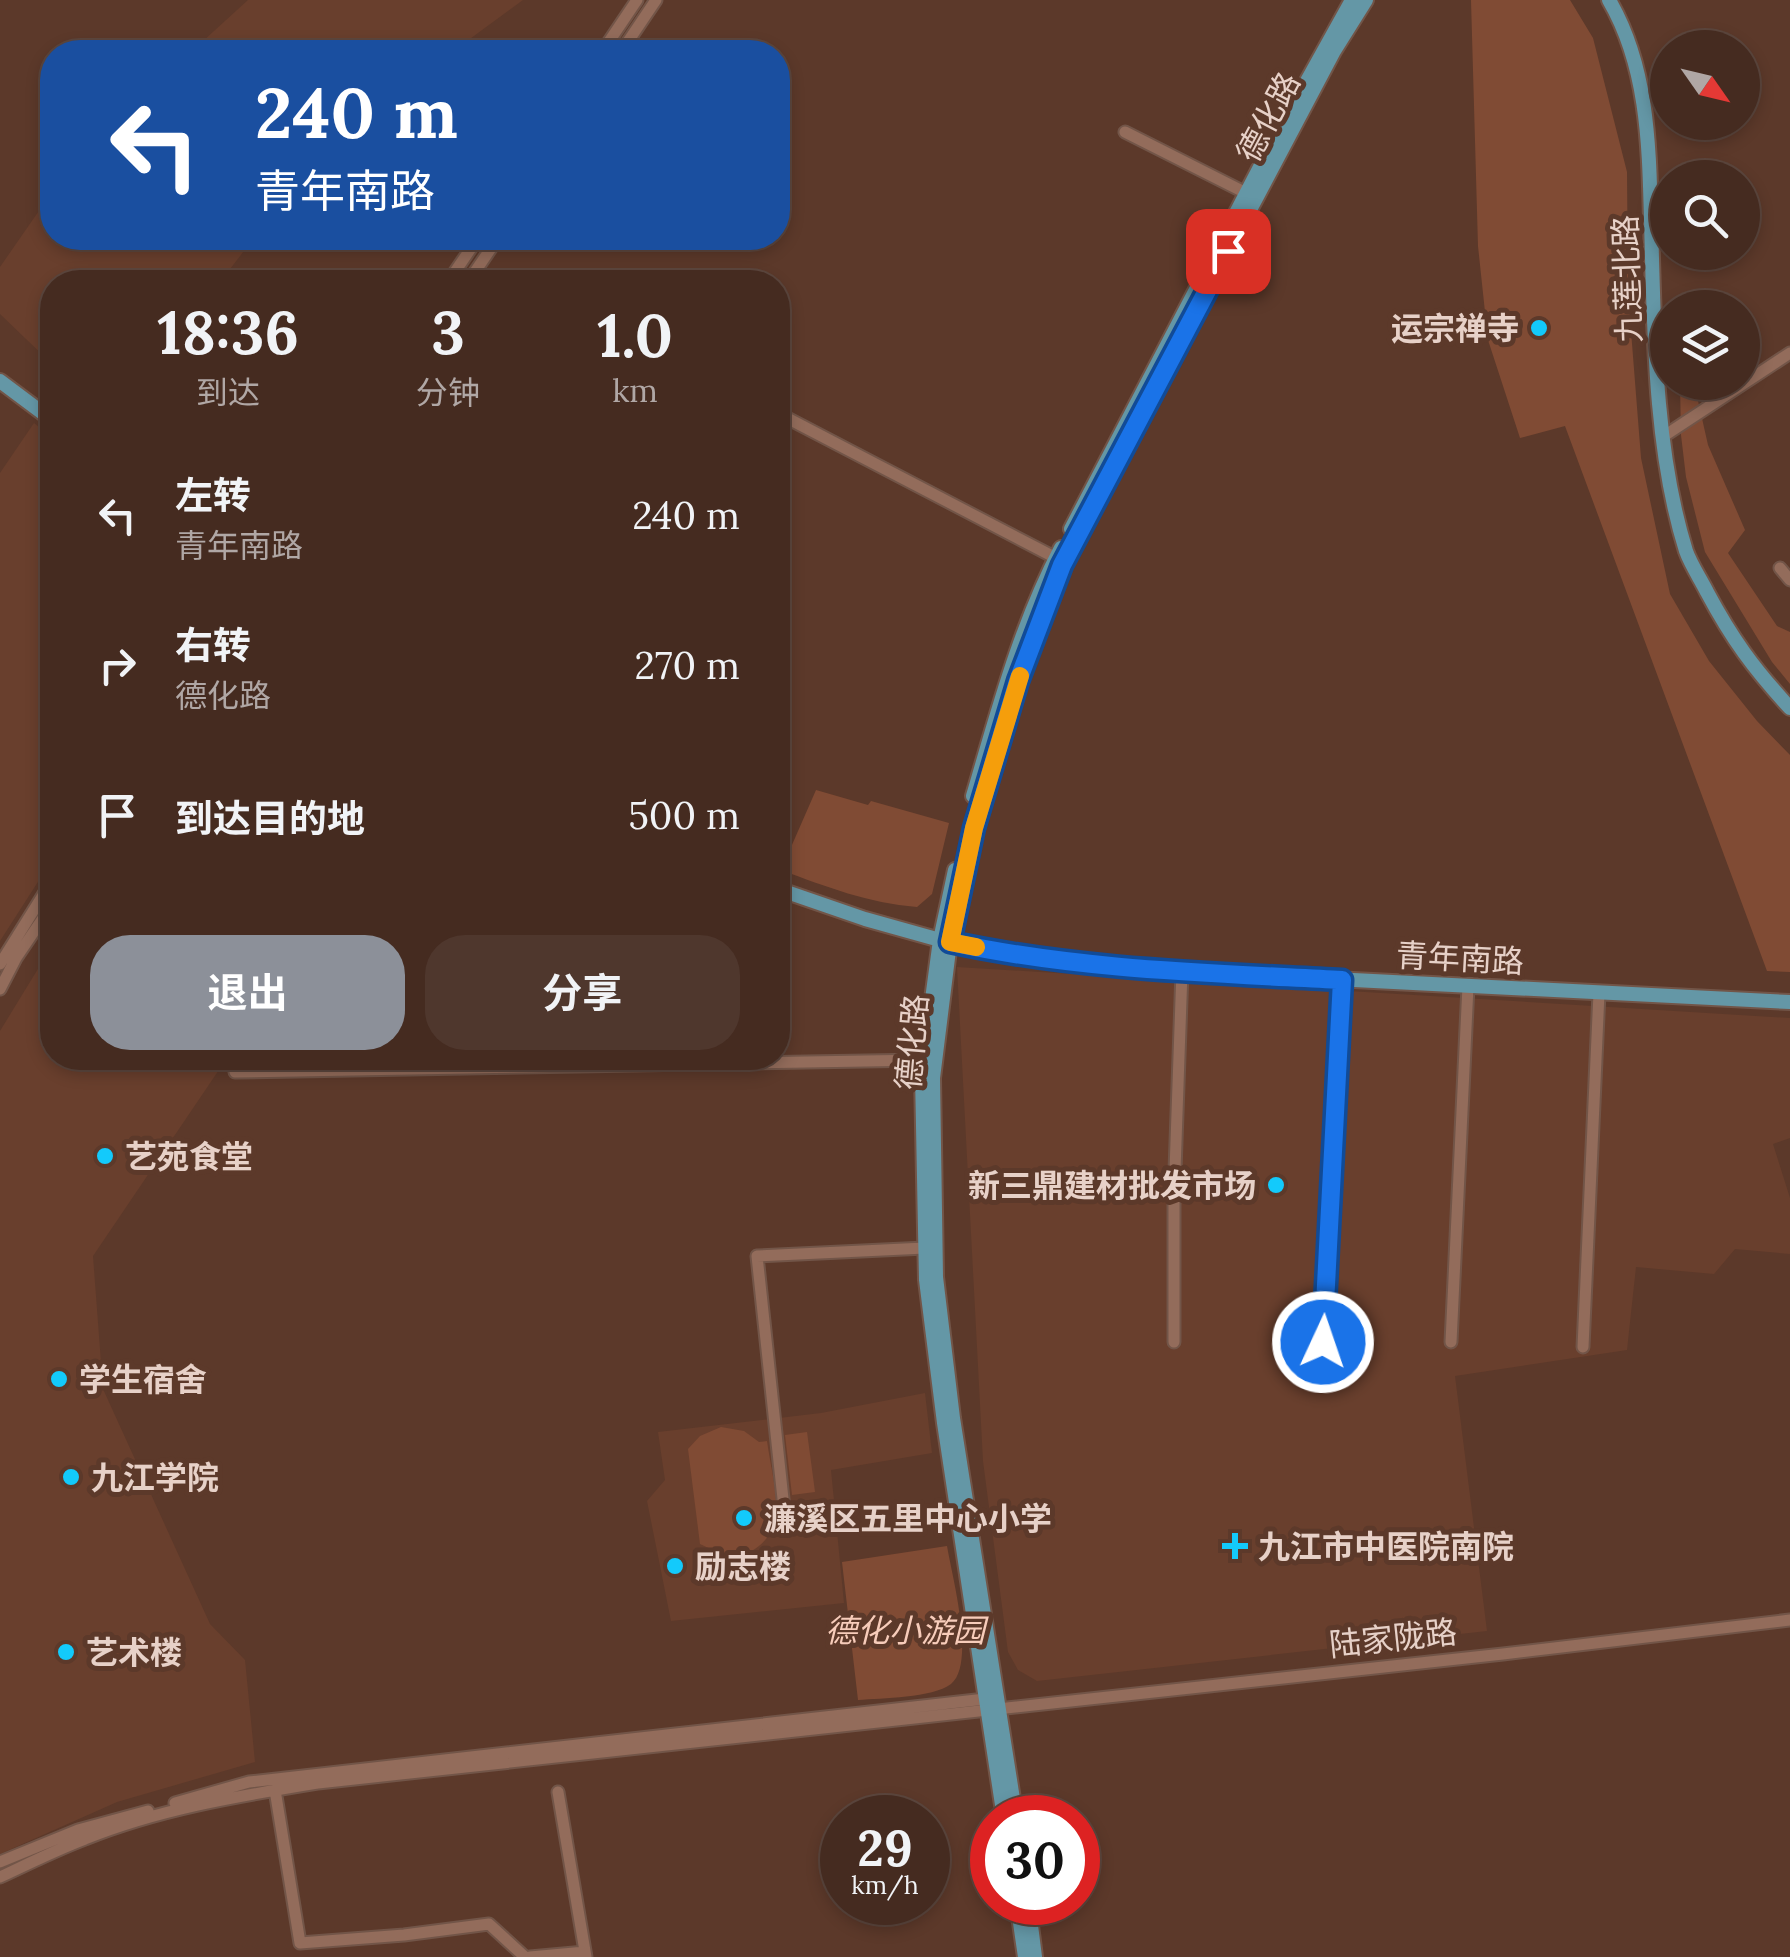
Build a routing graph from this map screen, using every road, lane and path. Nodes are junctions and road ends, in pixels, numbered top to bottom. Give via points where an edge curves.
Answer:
1 (636, 0) edge
2 (656, 0) edge
3 (1352, 0) edge
4 (1366, 0) edge
5 (1609, 0) edge
6 (610, 40) edge
7 (629, 40) edge
8 (1125, 132) dead end
9 (1246, 193) junction
10 (1790, 354) edge
11 (0, 381) edge
12 (40, 411) edge
13 (790, 420) edge
14 (1664, 436) junction
15 (1056, 558) junction
16 (1780, 568) dead end
17 (1790, 580) edge
18 (1790, 708) edge
19 (790, 892) edge
20 (40, 900) edge
21 (40, 923) edge
22 (945, 941) junction
23 (0, 964) edge
24 (1182, 972) junction
25 (1342, 980) junction
26 (1468, 986) junction
27 (0, 989) edge
28 (1599, 993) junction
29 (1790, 1002) edge
30 (924, 1060) junction
31 (790, 1062) edge
32 (350, 1070) edge
33 (235, 1072) dead end
34 (925, 1248) junction
35 (1174, 1342) dead end
36 (1323, 1342) dead end
37 (1451, 1342) dead end
38 (1583, 1347) dead end
39 (784, 1508) dead end
40 (1790, 1620) edge
41 (993, 1703) junction
42 (275, 1790) junction
43 (558, 1792) dead end
44 (1002, 1795) edge
45 (1011, 1795) edge
46 (0, 1862) edge
47 (0, 1876) edge
48 (1020, 1925) edge
49 (1031, 1925) edge
50 (300, 1942) junction
51 (585, 1954) edge
52 (302, 1957) edge
53 (528, 1957) edge
54 (1025, 1957) edge
55 (1035, 1957) edge

1 - 6 street
2 - 7 street
3 - 9 main road, 德化路
4 - 22 main road, 德化路 via 1062,565 1018,681
5 - 14 main road, 九莲北路 via 1624,25 1644,106
8 - 9 street
9 - 15 main road, 德化路
10 - 14 street
11 - 12 main road
13 - 15 street
14 - 18 main road, 九莲北路 via 1687,553 1732,640
15 - 22 main road, 德化路 via 1007,678 965,824
16 - 17 street
19 - 22 main road, 青年南路
20 - 23 street
21 - 27 street
22 - 24 main road, 青年南路
22 - 30 main road, 德化路
22 - 41 main road, 德化路 via 933,1078 936,1277
24 - 25 main road, 青年南路
24 - 35 street
25 - 26 main road, 青年南路
25 - 36 street
26 - 28 main road, 青年南路
26 - 37 street
28 - 29 main road, 青年南路
28 - 38 street
30 - 31 street
30 - 34 main road, 德化路
32 - 33 street
34 - 39 street via 757,1256
34 - 41 main road, 德化路 via 944,1423
40 - 41 street, 陆家陇路
41 - 42 street
41 - 44 main road, 德化路
41 - 45 main road, 德化路
41 - 46 street via 249,1782 78,1830
42 - 47 street via 162,1814
42 - 50 street
43 - 51 street
48 - 54 main road
49 - 55 main road
50 - 52 street
50 - 53 street via 488,1924
51 - 53 street

